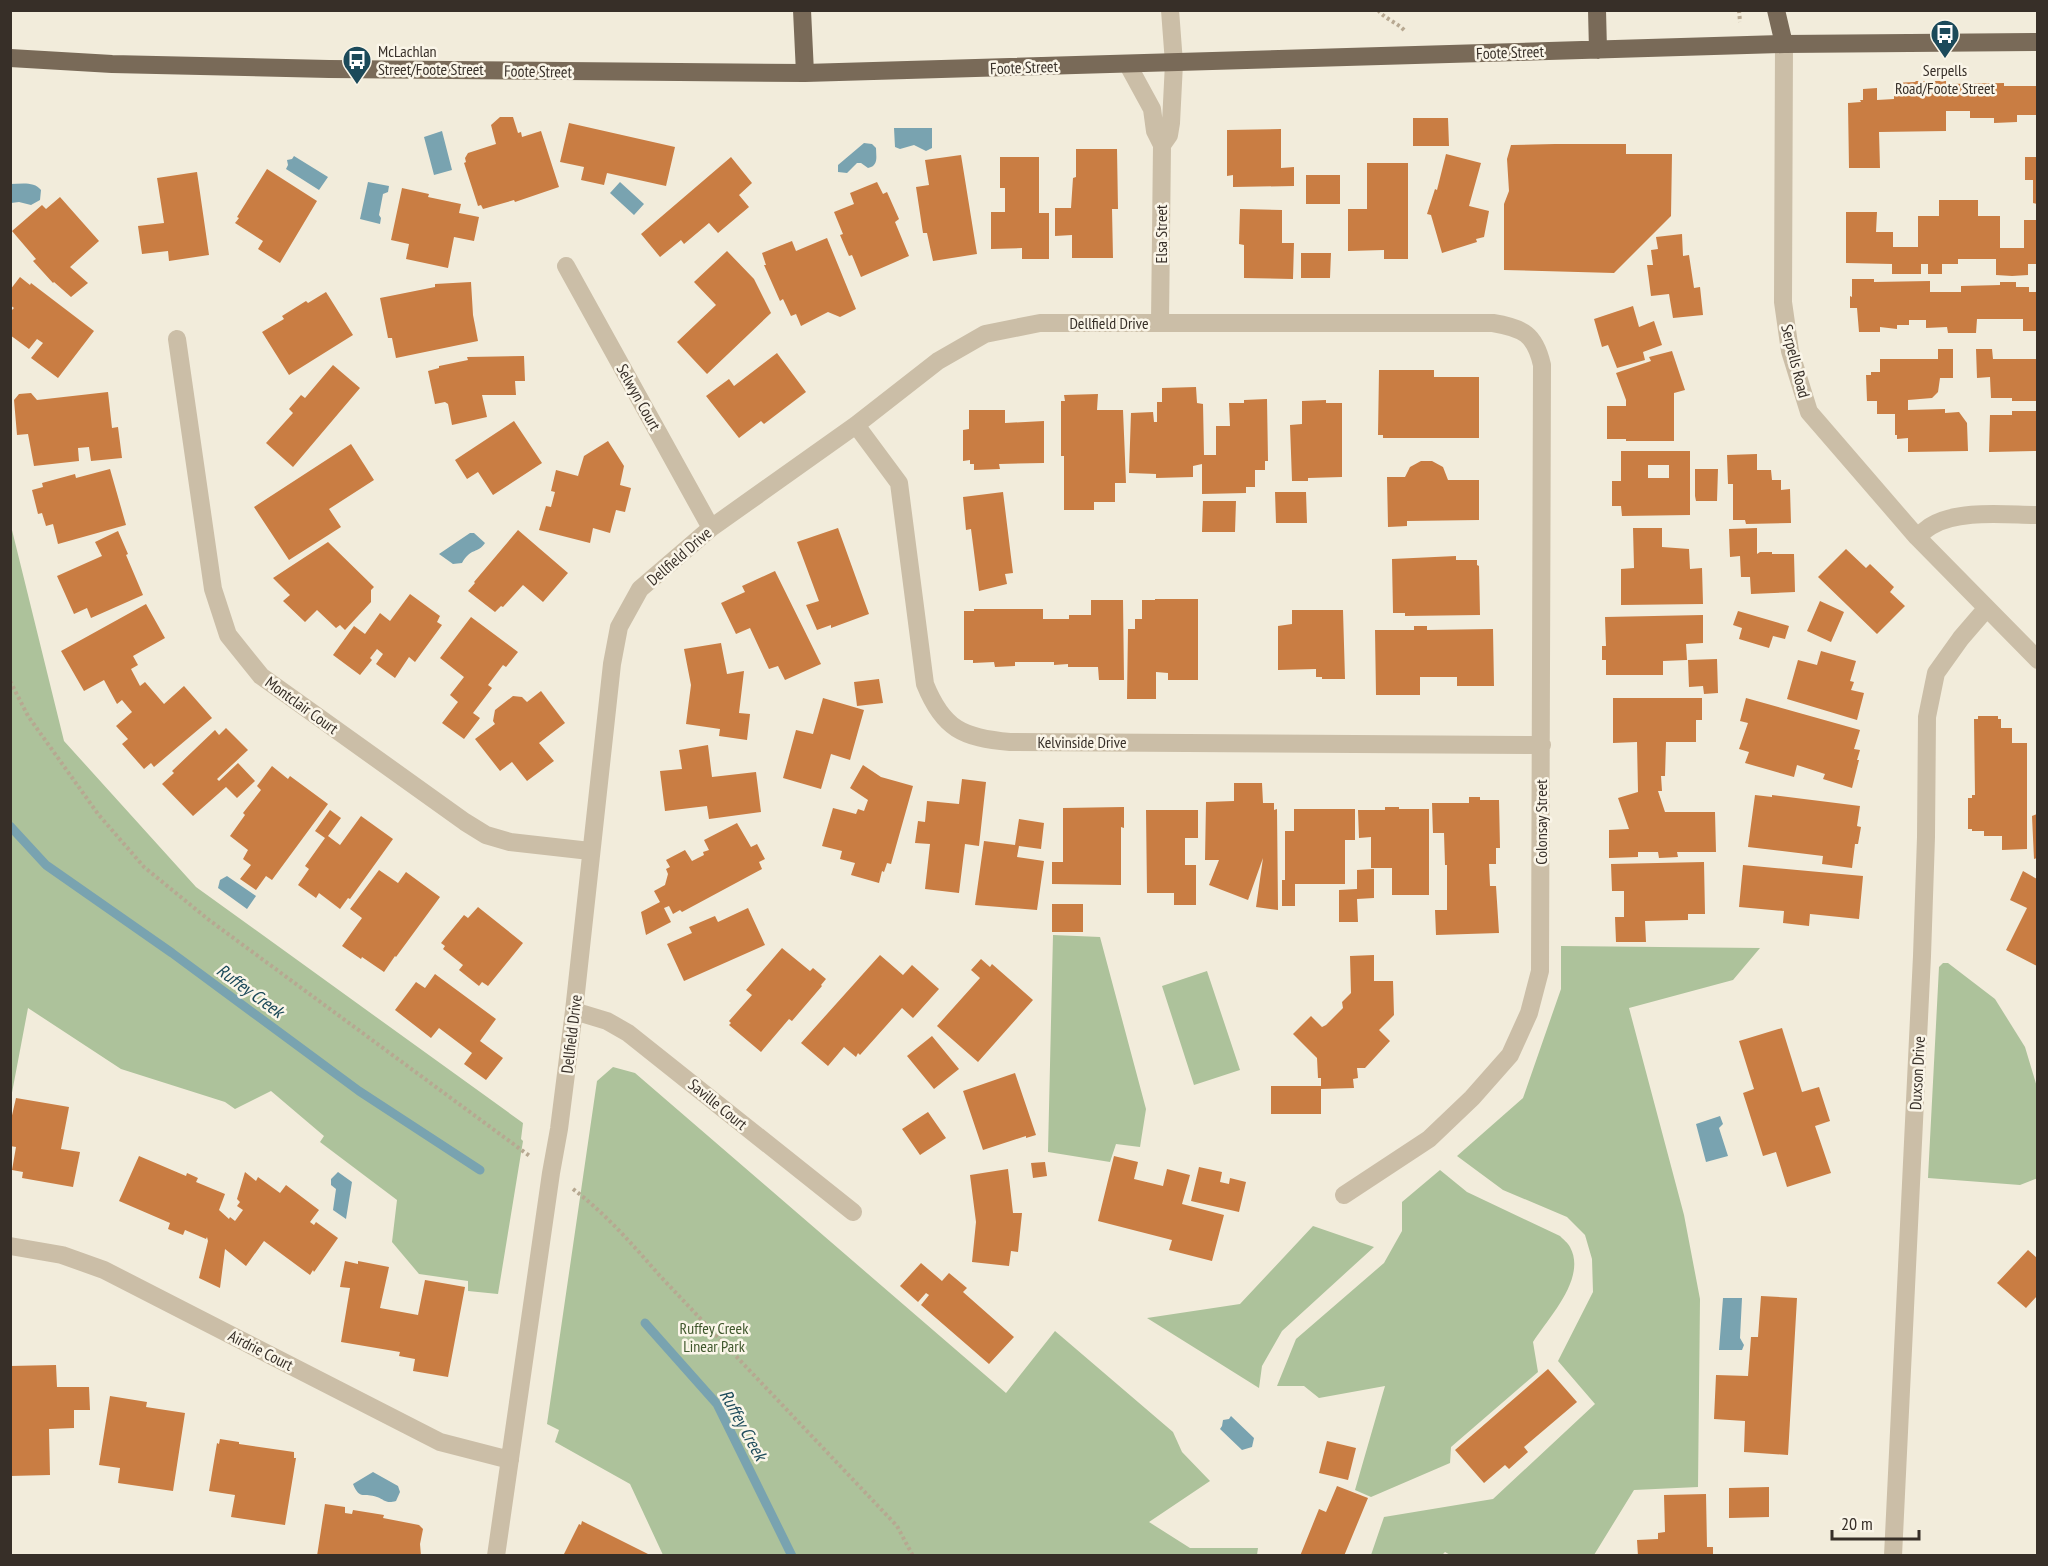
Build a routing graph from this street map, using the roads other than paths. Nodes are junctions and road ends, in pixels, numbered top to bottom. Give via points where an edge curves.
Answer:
1 (802, 10) edge
2 (1170, 10) edge
3 (1597, 10) edge
4 (1776, 10) edge
5 (2037, 42) edge
6 (1784, 44) junction
7 (1598, 50) junction
8 (10, 58) edge
9 (1174, 63) junction
10 (1128, 64) junction
11 (805, 73) junction
12 (1162, 145) junction
13 (566, 266) dead end
14 (1160, 323) junction
15 (177, 339) dead end
16 (1542, 365) joint
17 (856, 425) junction
18 (2037, 515) edge
19 (711, 528) junction
20 (1917, 537) junction
21 (1986, 609) junction
22 (2037, 660) edge
23 (1542, 745) junction
24 (590, 851) junction
25 (574, 1011) junction
26 (1344, 1195) dead end
27 (853, 1212) dead end
28 (10, 1246) edge
29 (510, 1460) junction
30 (496, 1556) edge
31 (1893, 1556) edge

1 - 11 main road
2 - 9 street, Elsa Street
3 - 7 main road
4 - 6 main road
5 - 6 main road, Foote Street
6 - 7 main road, Foote Street
6 - 20 street, Serpells Road via 1783,302 1790,351 1809,412
7 - 9 main road, Foote Street
8 - 11 main road, Foote Street via 329,69
9 - 10 main road, Foote Street
9 - 12 street, Elsa Street via 1171,123
10 - 11 main road, Foote Street
10 - 12 street, Elsa Street via 1152,109
12 - 14 street, Elsa Street
13 - 19 street, Selwyn Court
14 - 16 street, Dellfield Drive via 1493,323 1527,333 1538,348
14 - 17 street, Dellfield Drive via 1040,323 985,334 938,361
15 - 24 street, Montclair Court via 213,589 228,635 261,676 486,835 510,842
16 - 23 street, Colonsay Street
17 - 19 street, Dellfield Drive
17 - 23 street, Kelvinside Drive via 899,483 925,684 941,716 958,730 982,740 1010,742
18 - 20 street via 1954,518 1933,525
19 - 24 street, Dellfield Drive via 640,589 619,627
20 - 21 street, Serpells Road
21 - 22 street, Serpells Road
21 - 31 street, Duxson Drive via 1936,673 1927,717 1922,956
23 - 26 street, Colonsay Street via 1540,971 1529,1014 1510,1055 1472,1098 1429,1139
24 - 25 street, Dellfield Drive
25 - 27 street, Saville Court via 607,1021 628,1033
25 - 29 street, Dellfield Drive
28 - 29 street, Airdrie Court via 62,1255 104,1270 440,1442
29 - 30 street, Dellfield Drive

